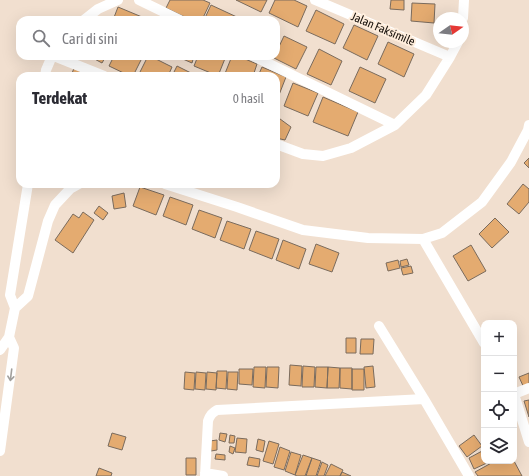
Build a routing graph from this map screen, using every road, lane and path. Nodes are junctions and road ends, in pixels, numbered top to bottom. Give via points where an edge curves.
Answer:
1 (118, 0) edge
2 (139, 0) edge
3 (315, 0) edge
4 (464, 0) edge
5 (463, 12) edge
6 (89, 16) edge
7 (172, 16) edge
8 (455, 48) edge
9 (450, 58) junction
10 (51, 60) edge
11 (63, 60) edge
12 (261, 60) edge
13 (46, 72) edge
14 (94, 72) edge
15 (395, 125) junction
16 (529, 125) edge
17 (280, 145) edge
18 (27, 188) edge
19 (72, 188) edge
20 (178, 188) edge
21 (423, 239) junction
22 (15, 308) junction
23 (379, 326) dead end
24 (9, 337) junction
25 (481, 338) edge
26 (0, 350) edge
27 (529, 388) edge
28 (517, 393) edge
29 (424, 399) junction
30 (517, 402) edge
31 (526, 426) edge
32 (1, 433) edge
33 (529, 442) edge
34 (0, 451) edge
35 (205, 474) edge
36 (223, 476) edge
37 (469, 476) edge

1 - 6 street
2 - 7 street
3 - 9 street, Jalan Faksimile
4 - 5 street
8 - 9 street
9 - 15 street via 426,95
10 - 13 street
11 - 14 street
12 - 15 street
15 - 17 street via 351,148 323,156 303,154
16 - 21 street via 511,162 482,202 442,232
18 - 22 street via 10,295
19 - 22 street via 55,205 48,221 28,296
20 - 21 street via 303,230 368,238
21 - 25 street
22 - 24 street
23 - 29 street
24 - 26 street
24 -> 32 street via 14,348
27 - 28 street
29 - 35 street via 217,410 209,416 208,421
29 - 37 street
30 - 31 street
31 - 33 street
32 - 34 street
35 - 36 street

